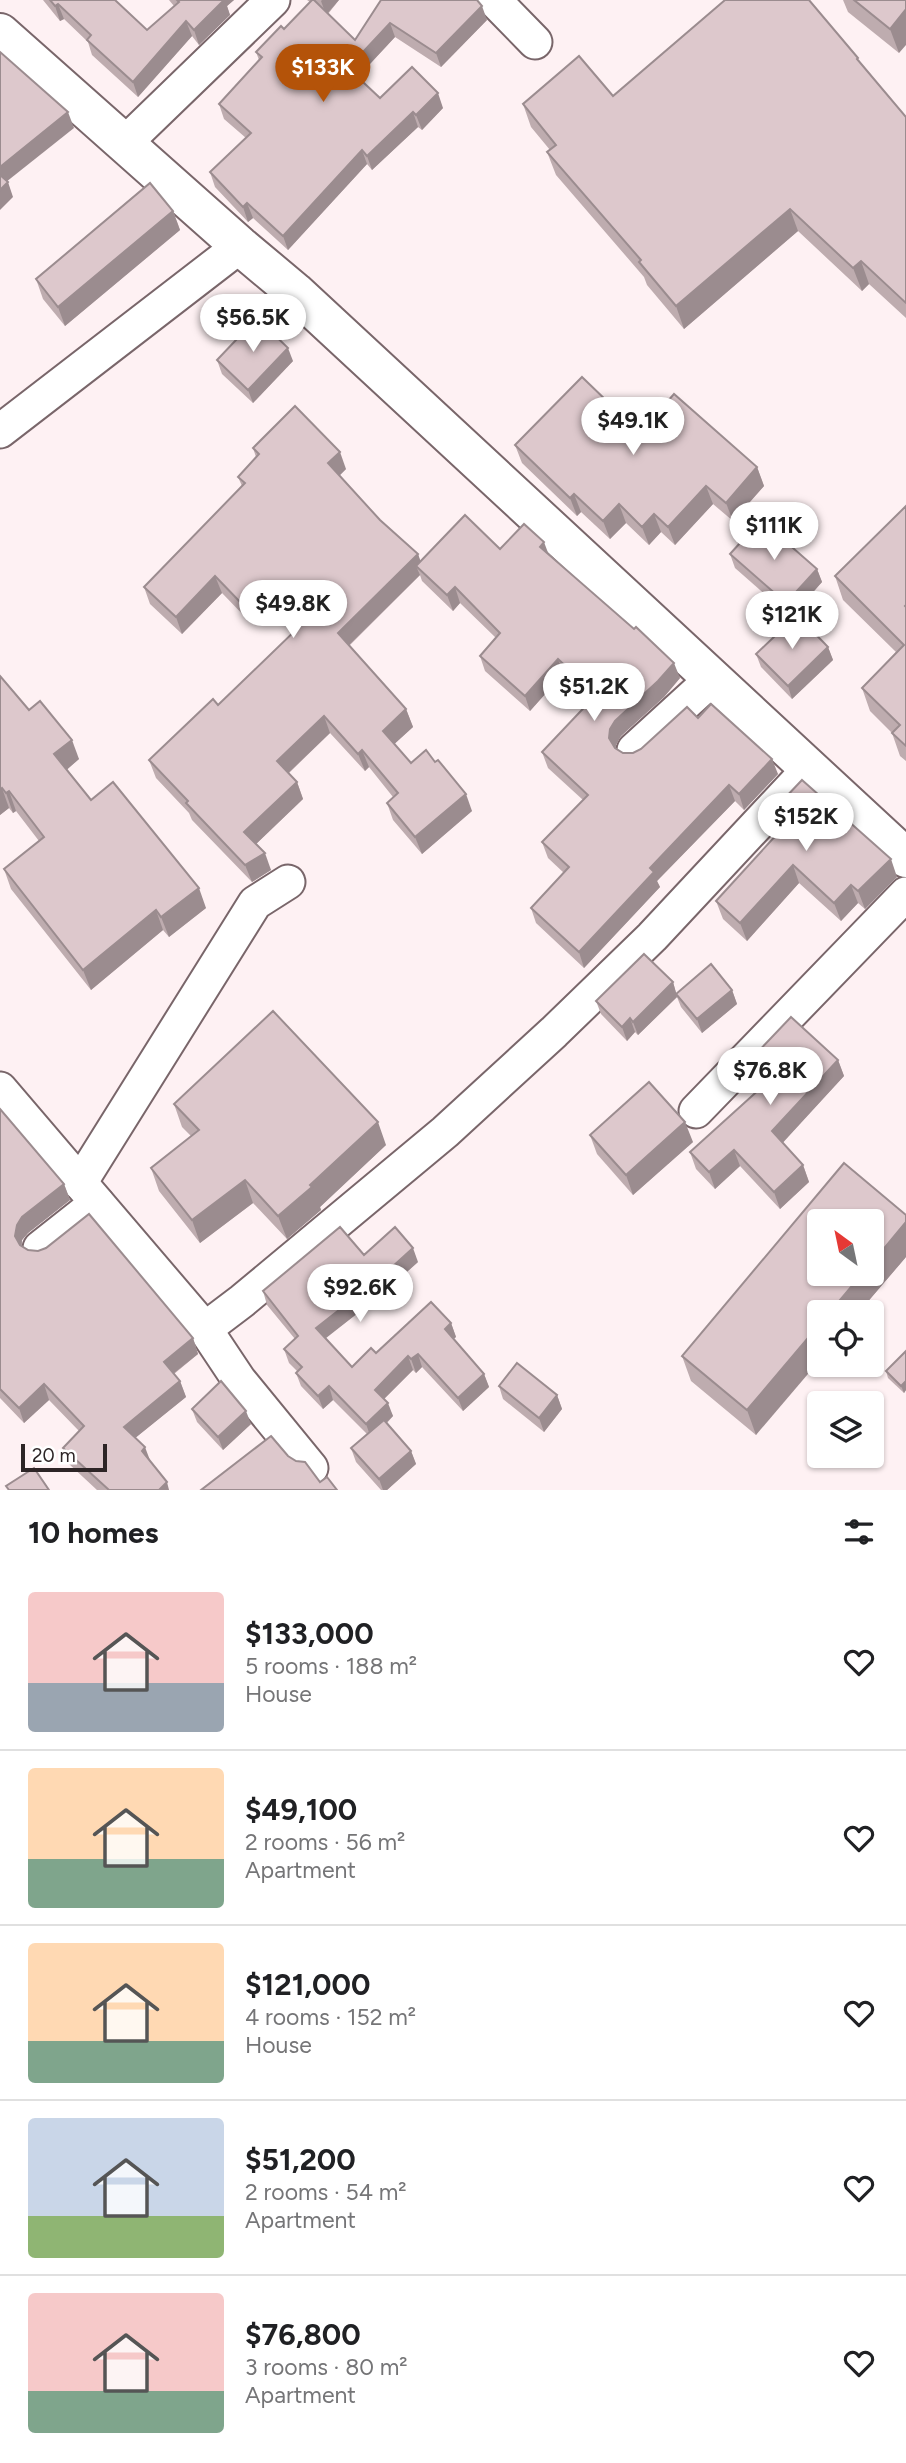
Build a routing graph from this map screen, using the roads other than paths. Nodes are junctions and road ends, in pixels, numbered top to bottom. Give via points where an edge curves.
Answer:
1 (273, 0) edge
2 (494, 0) edge
3 (0, 33) edge
4 (535, 43) dead end
5 (125, 143) junction
6 (240, 246) junction
7 (0, 431) edge
8 (713, 678) junction
9 (634, 750) edge
10 (810, 768) junction
11 (906, 858) edge
12 (288, 882) dead end
13 (906, 894) edge
14 (0, 1089) edge
15 (696, 1111) dead end
16 (89, 1193) junction
17 (40, 1248) edge
18 (205, 1329) junction
19 (311, 1468) edge

1 - 5 street
2 - 4 street
3 - 5 street
5 - 6 street
6 - 7 street
6 - 8 street
8 - 9 street
8 - 10 street
10 - 11 street
10 - 18 street via 652,937 554,1032 445,1132
12 - 16 street via 255,903
13 - 15 street
14 - 16 street
16 - 17 street
16 - 18 street
18 - 19 street via 239,1380

